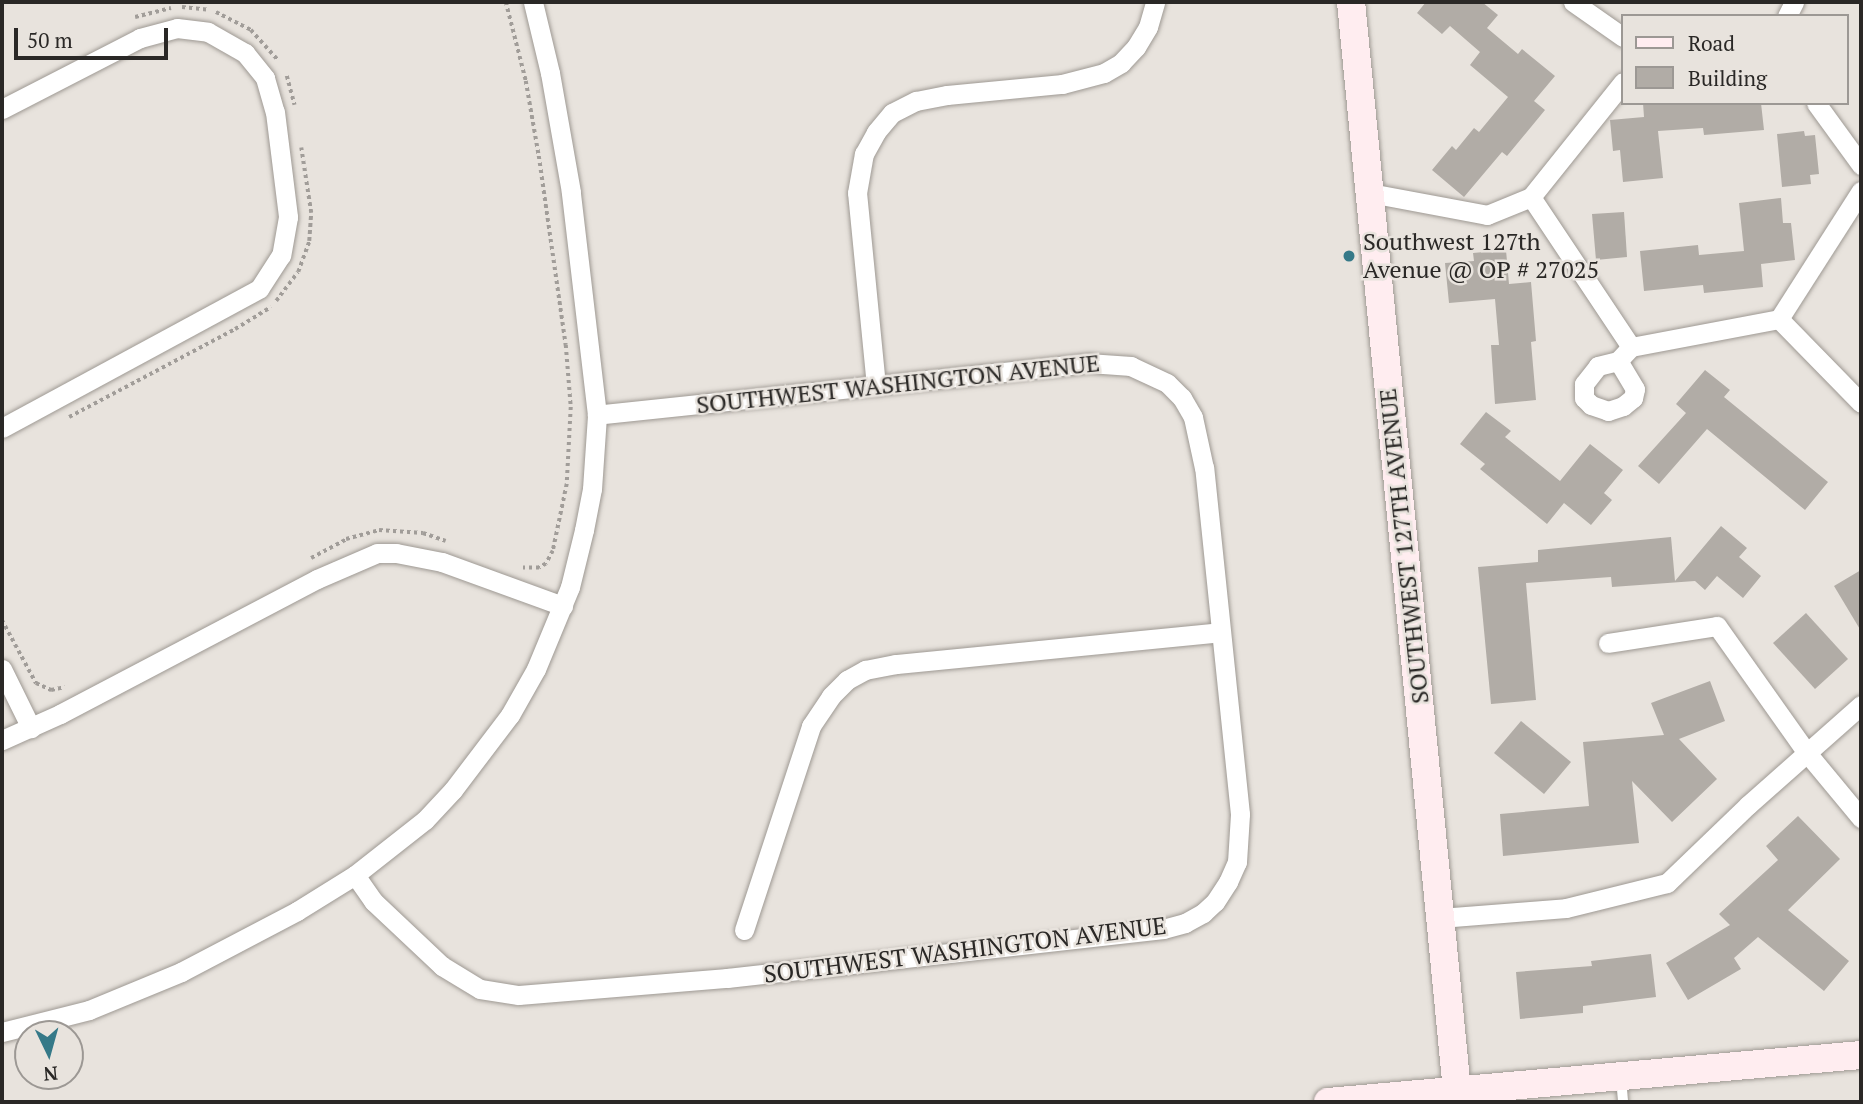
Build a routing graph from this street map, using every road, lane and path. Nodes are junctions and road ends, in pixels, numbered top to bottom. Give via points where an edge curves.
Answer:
1 (506, 2) edge
2 (533, 2) edge
3 (1155, 2) edge
4 (1351, 2) edge
5 (1573, 2) edge
6 (133, 18) dead end
7 (1622, 36) edge
8 (1622, 83) edge
9 (1817, 105) edge
10 (2, 109) edge
11 (296, 113) dead end
12 (301, 145) dead end
13 (1861, 165) edge
14 (1861, 191) edge
15 (1370, 192) junction
16 (1531, 197) junction
17 (1779, 319) junction
18 (876, 386) junction
19 (1861, 403) edge
20 (597, 415) junction
21 (68, 417) dead end
22 (2, 428) edge
23 (458, 545) dead end
24 (309, 559) dead end
25 (520, 568) dead end
26 (563, 606) junction
27 (2, 620) edge
28 (1220, 632) junction
29 (1608, 643) dead end
30 (2, 669) edge
31 (65, 687) dead end
32 (1861, 705) edge
33 (31, 728) junction
34 (2, 740) edge
35 (1807, 753) junction
36 (1861, 818) edge
37 (355, 875) junction
38 (1440, 918) junction
39 (744, 930) dead end
40 (2, 1032) edge
41 (1861, 1055) edge
42 (1622, 1089) edge
43 (1457, 1090) junction
44 (1328, 1102) edge

1 - 25 path via 539,156 570,399 567,484 553,551 539,568
2 - 20 street via 569,179
3 - 18 street via 1149,26 1136,47 1104,73 1062,84 916,102 892,113 876,132 864,154 857,193
4 - 15 main road, SOUTHWEST 127TH AVENUE
5 - 7 street
6 - 11 path via 154,10 186,7 217,12 242,24 278,59
8 - 16 street
9 - 13 street
10 - 22 street via 141,38 177,29 208,32 245,53 265,78 275,113 288,216 281,255 259,289
12 - 21 path via 311,226 304,258 279,299 254,319
14 - 17 street
15 - 16 street via 1487,215
15 - 38 main road, SOUTHWEST 127TH AVENUE
16 - 17 street via 1624,354
17 - 19 street
18 - 20 street, SOUTHWEST WASHINGTON AVENUE
18 - 28 street, SOUTHWEST WASHINGTON AVENUE via 1109,362 1149,372 1167,383 1187,407 1200,441
20 - 26 street via 587,516
23 - 24 path via 423,533 379,530 346,539
26 - 33 street via 442,562 377,553 317,579
26 - 37 street via 536,668 484,753 425,820
27 - 31 path via 36,682 51,690
28 - 37 street, SOUTHWEST WASHINGTON AVENUE via 1240,814 1237,862 1215,902 1174,926 740,977 519,995 480,989 442,966 373,901
28 - 39 street via 896,664 865,670 847,680 811,726
29 - 35 street via 1717,626
30 - 33 street
32 - 35 street
33 - 34 street
35 - 36 street
35 - 38 street via 1667,883 1566,908
37 - 40 street via 181,972 89,1010
38 - 43 main road, SOUTHWEST 127TH AVENUE
41 - 42 main road
42 - 43 main road
43 - 44 main road

